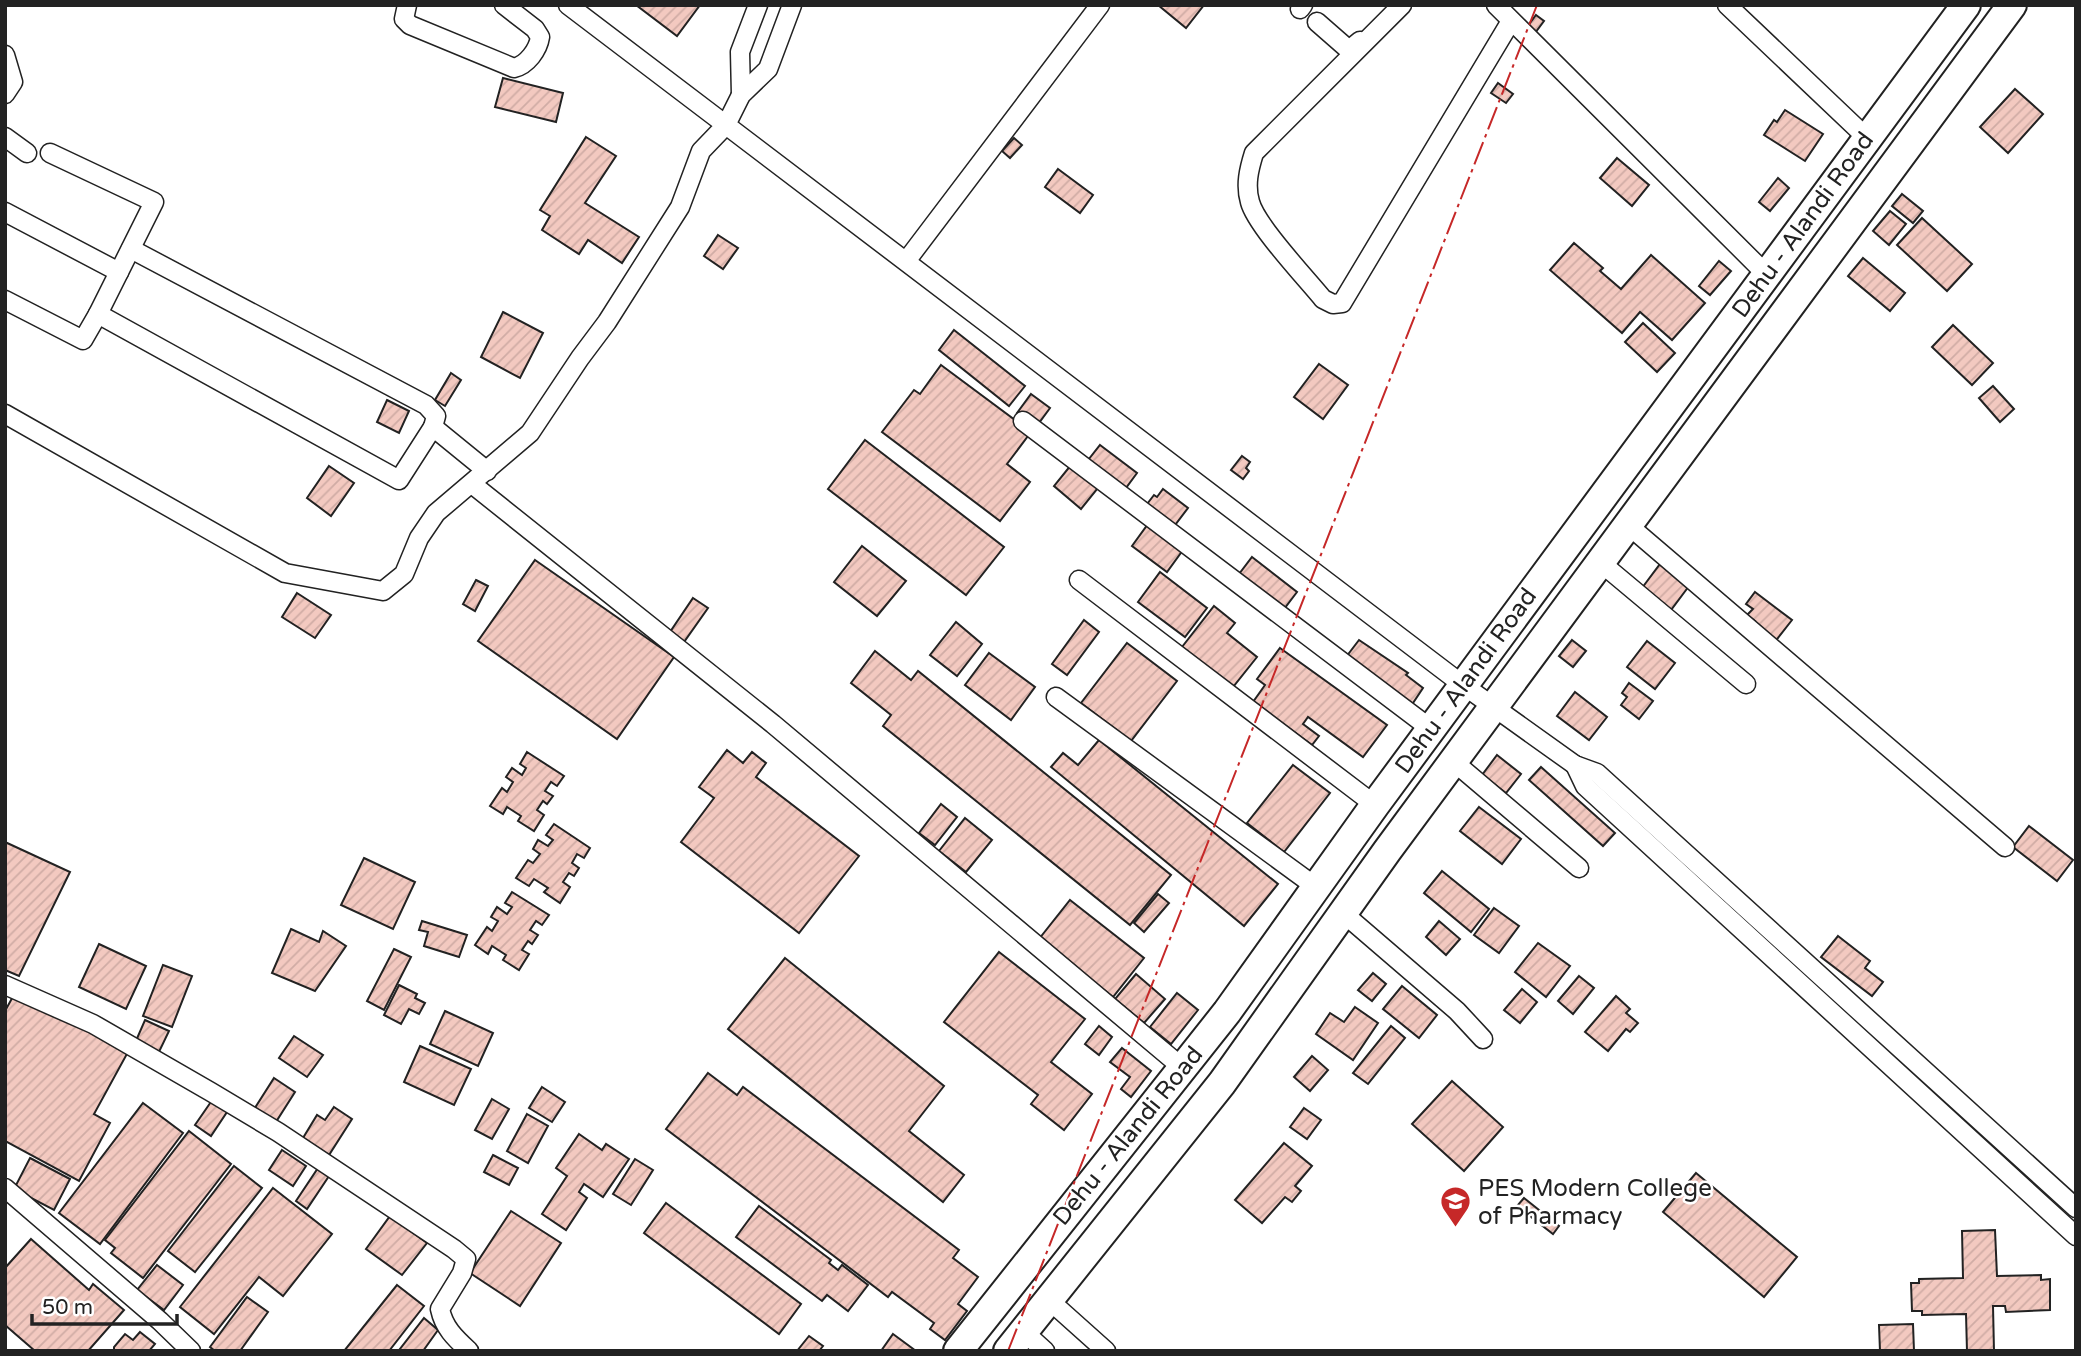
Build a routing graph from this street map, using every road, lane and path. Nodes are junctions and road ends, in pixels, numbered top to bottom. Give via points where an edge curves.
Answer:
1 (407, 5) edge
2 (504, 5) edge
3 (568, 5) edge
4 (792, 5) edge
5 (1100, 5) edge
6 (1394, 5) edge
7 (1402, 5) edge
8 (1496, 5) edge
9 (1727, 5) edge
10 (1965, 5) edge
11 (2012, 5) edge
12 (754, 7) edge
13 (1511, 21) junction
14 (1317, 22) dead end
15 (5, 55) edge
16 (5, 94) edge
17 (741, 95) junction
18 (726, 125) junction
19 (5, 137) edge
20 (1867, 138) junction
21 (27, 153) dead end
22 (50, 153) dead end
23 (5, 212) edge
24 (131, 249) junction
25 (907, 260) junction
26 (119, 272) junction
27 (1766, 274) junction
28 (5, 300) edge
29 (98, 314) junction
30 (5, 414) edge
31 (1023, 421) dead end
32 (433, 427) junction
33 (487, 471) junction
34 (472, 484) junction
35 (1628, 525) junction
36 (1601, 562) junction
37 (1079, 580) dead end
38 (1746, 684) dead end
39 (1463, 685) junction
40 (1056, 697) dead end
41 (1494, 707) junction
42 (1431, 729) junction
43 (1454, 762) junction
44 (1575, 765) junction
45 (1375, 805) junction
46 (2004, 847) dead end
47 (1684, 850) junction
48 (1672, 864) junction
49 (1579, 868) dead end
50 (1316, 887) junction
51 (1343, 913) junction
52 (5, 985) edge
53 (1483, 1039) dead end
54 (1184, 1069) junction
55 (5, 1188) edge
56 (2076, 1208) edge
57 (2076, 1236) edge
58 (1049, 1300) junction
59 (1016, 1341) edge
60 (191, 1351) edge
61 (469, 1351) edge
62 (958, 1351) edge
63 (1045, 1351) edge
64 (1106, 1351) edge

1 - 2 street via 404,19 410,25 521,67 540,37
3 - 18 street
4 - 17 street via 768,69
5 - 25 street
6 - 14 street via 1349,50
7 - 13 street via 1254,153 1247,174 1250,202 1259,221 1323,299 1333,304 1342,303
8 - 13 street
9 - 20 street
10 - 20 main road, Dehu - Alandi Road
11 - 35 main road, Dehu - Alandi Road
12 - 17 street via 740,52
13 - 27 street
15 - 16 street via 13,82
17 - 18 street
18 - 25 street
18 - 33 street via 701,151 680,207 607,322 530,433
19 - 21 street
20 - 27 main road, Dehu - Alandi Road
22 - 24 street via 154,202
23 - 26 street
24 - 26 street
24 - 32 street via 426,405 436,416
25 - 39 street
26 - 29 street
27 - 39 main road, Dehu - Alandi Road
28 - 29 street via 83,340
29 - 32 street via 399,480
30 - 34 street via 285,573 356,587 383,591 404,575 419,538 436,513
31 - 42 street
32 - 33 street
33 - 34 street
34 - 54 street via 773,724
35 - 36 main road, Dehu - Alandi Road
35 - 46 street
36 - 38 street
36 - 41 main road, Dehu - Alandi Road
37 - 45 street
39 - 41 street
39 - 42 main road, Dehu - Alandi Road
40 - 50 street
41 - 43 main road, Dehu - Alandi Road
41 - 44 street
42 - 45 main road, Dehu - Alandi Road
43 - 49 street
43 - 51 main road, Dehu - Alandi Road
44 - 47 street via 1597,773
44 - 48 street via 1585,786
45 - 50 main road, Dehu - Alandi Road
47 - 48 street
47 - 56 street
48 - 57 street
50 - 54 main road, Dehu - Alandi Road
51 - 53 street
51 - 58 main road, Dehu - Alandi Road via 1222,1083
52 - 61 street via 93,1024 211,1092 454,1249 466,1259 440,1309 452,1335
54 - 62 main road, Dehu - Alandi Road
55 - 60 street
58 - 59 main road, Dehu - Alandi Road
58 - 64 street
59 - 63 street

